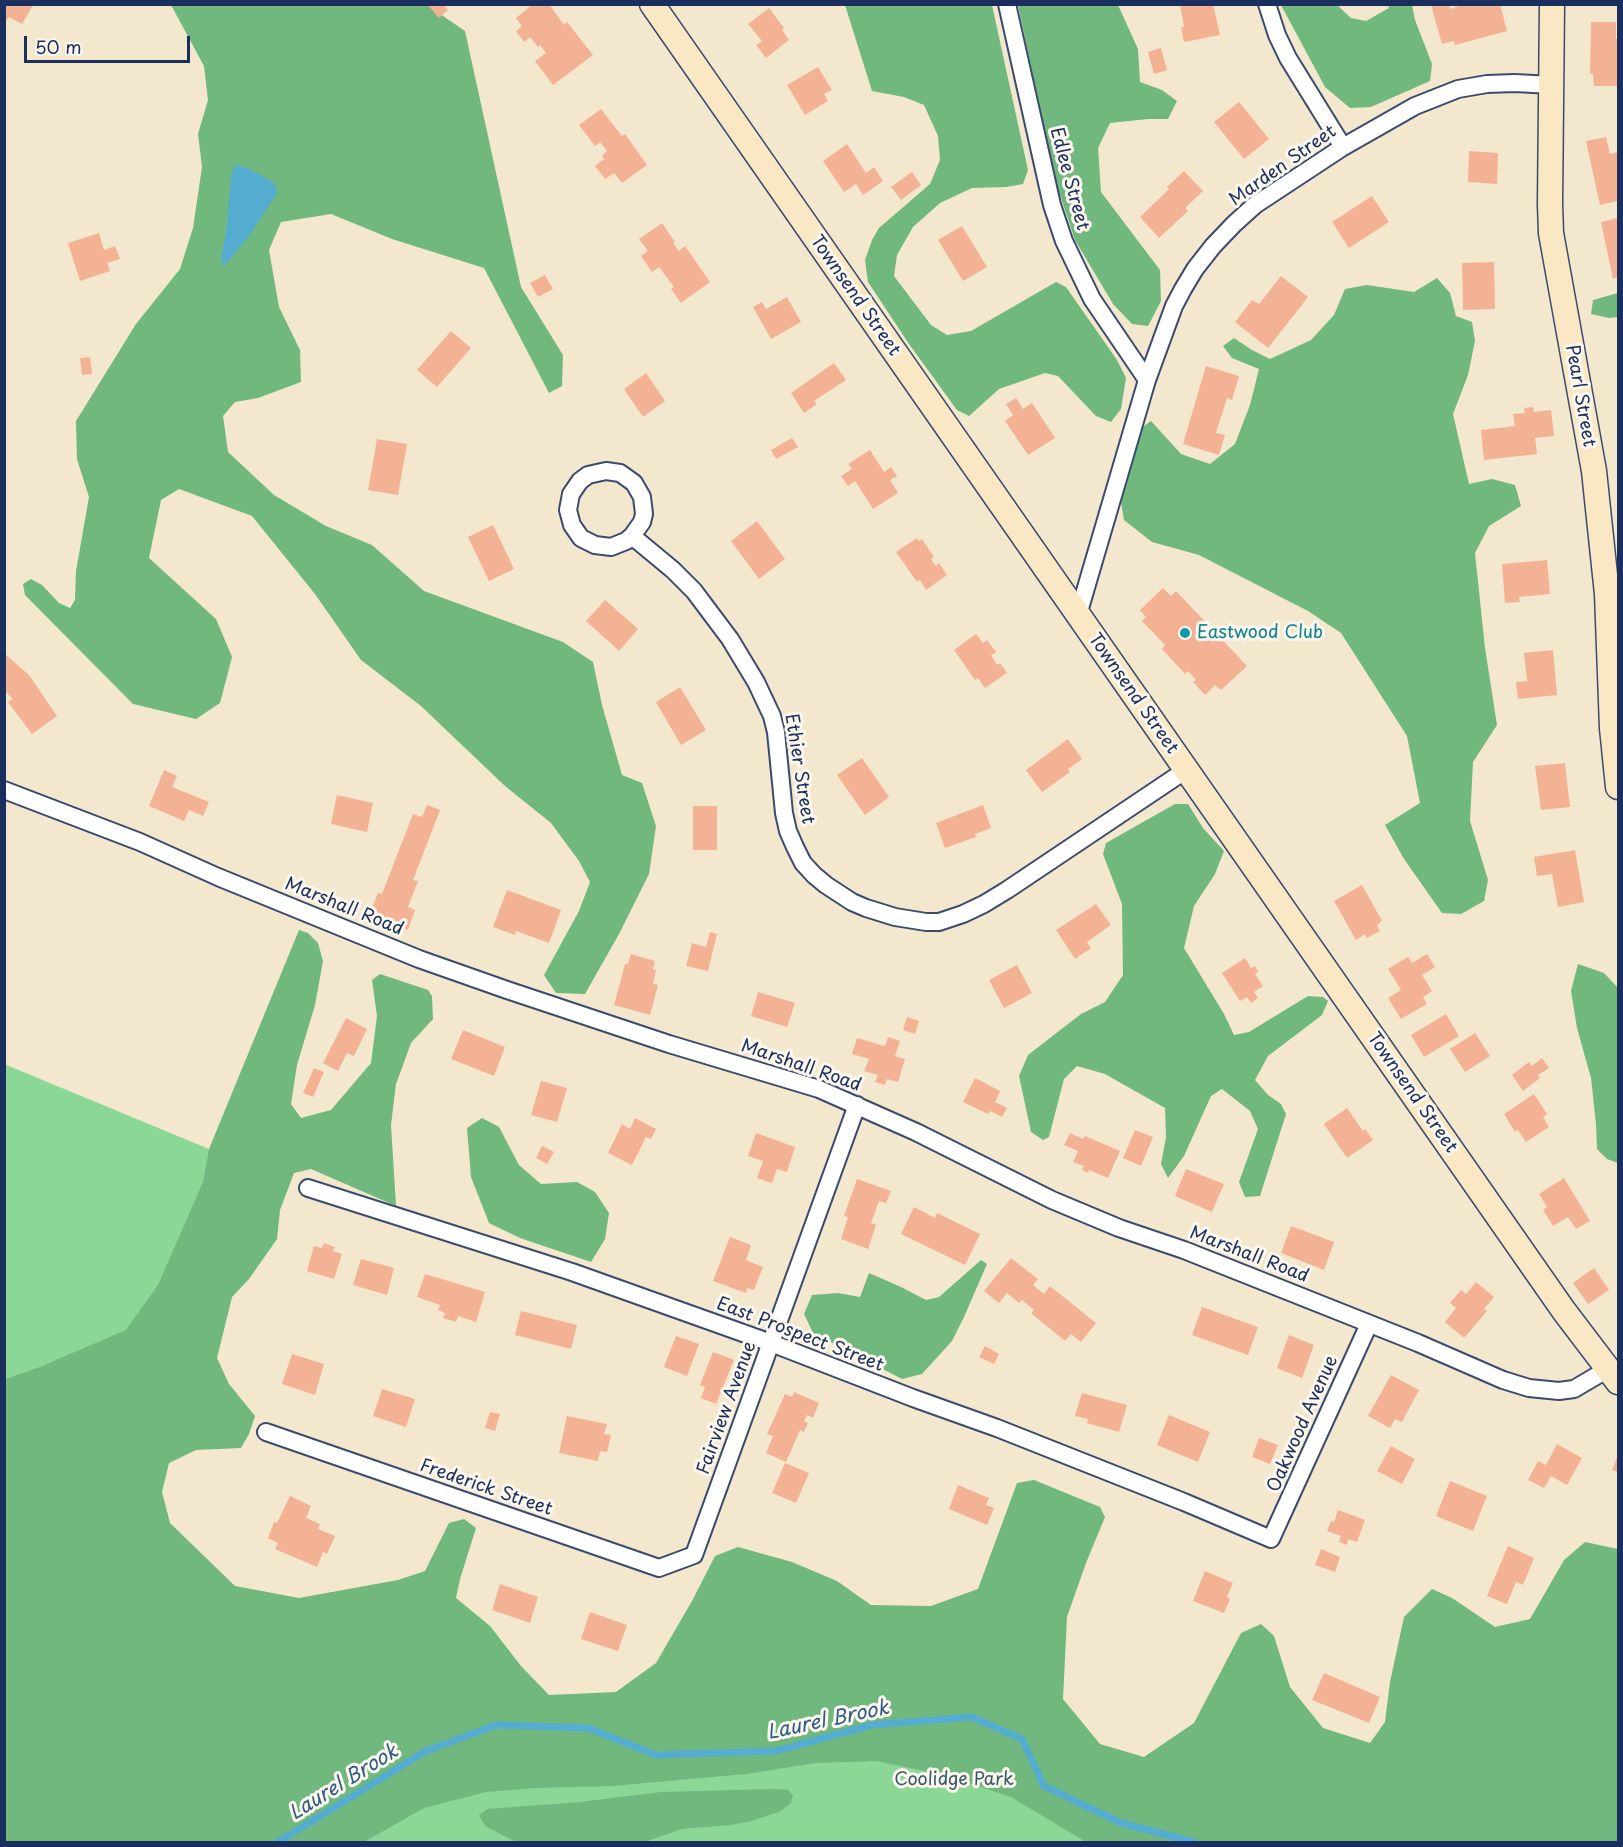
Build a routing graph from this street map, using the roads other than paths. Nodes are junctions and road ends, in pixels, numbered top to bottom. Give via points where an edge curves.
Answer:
1 (652, 4) edge
2 (1007, 4) edge
3 (1267, 4) edge
4 (1552, 4) edge
5 (1552, 85) junction
6 (1343, 147) junction
7 (1147, 380) junction
8 (632, 536) junction
9 (1613, 596) edge
10 (1078, 615) junction
11 (1186, 770) junction
12 (1618, 787) edge
13 (4, 790) edge
14 (857, 1105) junction
15 (308, 1188) dead end
16 (1369, 1324) junction
17 (771, 1343) junction
18 (1613, 1376) edge
19 (266, 1432) dead end
20 (1271, 1539) joint
21 (694, 1555) joint

1 - 10 street, Townsend Street
2 - 7 street, Edlee Street via 1052,205 1064,241 1092,298
3 - 6 street via 1288,58
4 - 5 street, Pearl Street
5 - 6 street, Marden Street via 1487,84 1458,89 1415,106
5 - 9 street, Pearl Street via 1551,233
6 - 7 street, Marden Street via 1255,205 1214,246 1195,269 1174,306
7 - 10 street, Marden Street
8 - 8 street via 644,514 642,497 634,483 620,473 606,471 580,481 571,494 568,510 576,532 603,547 619,545
8 - 11 street, Ethier Street via 694,591 756,682 772,716 784,813 803,862 826,885 866,908 926,922 963,914 1007,890
9 - 12 street, Pearl Street via 1612,728
10 - 11 street, Townsend Street
11 - 18 street, Townsend Street
13 - 14 street, Marshall Road via 140,842 419,959 669,1044 819,1089
14 - 16 street, Marshall Road via 1052,1200
14 - 17 street, Fairview Avenue
15 - 17 street, East Prospect Street via 572,1272
16 - 18 street, Marshall Road via 1529,1388 1558,1392
16 - 20 street, Oakwood Avenue
17 - 20 street, East Prospect Street via 998,1428
17 - 21 street, Fairview Avenue
19 - 21 street, Frederick Street via 659,1568

